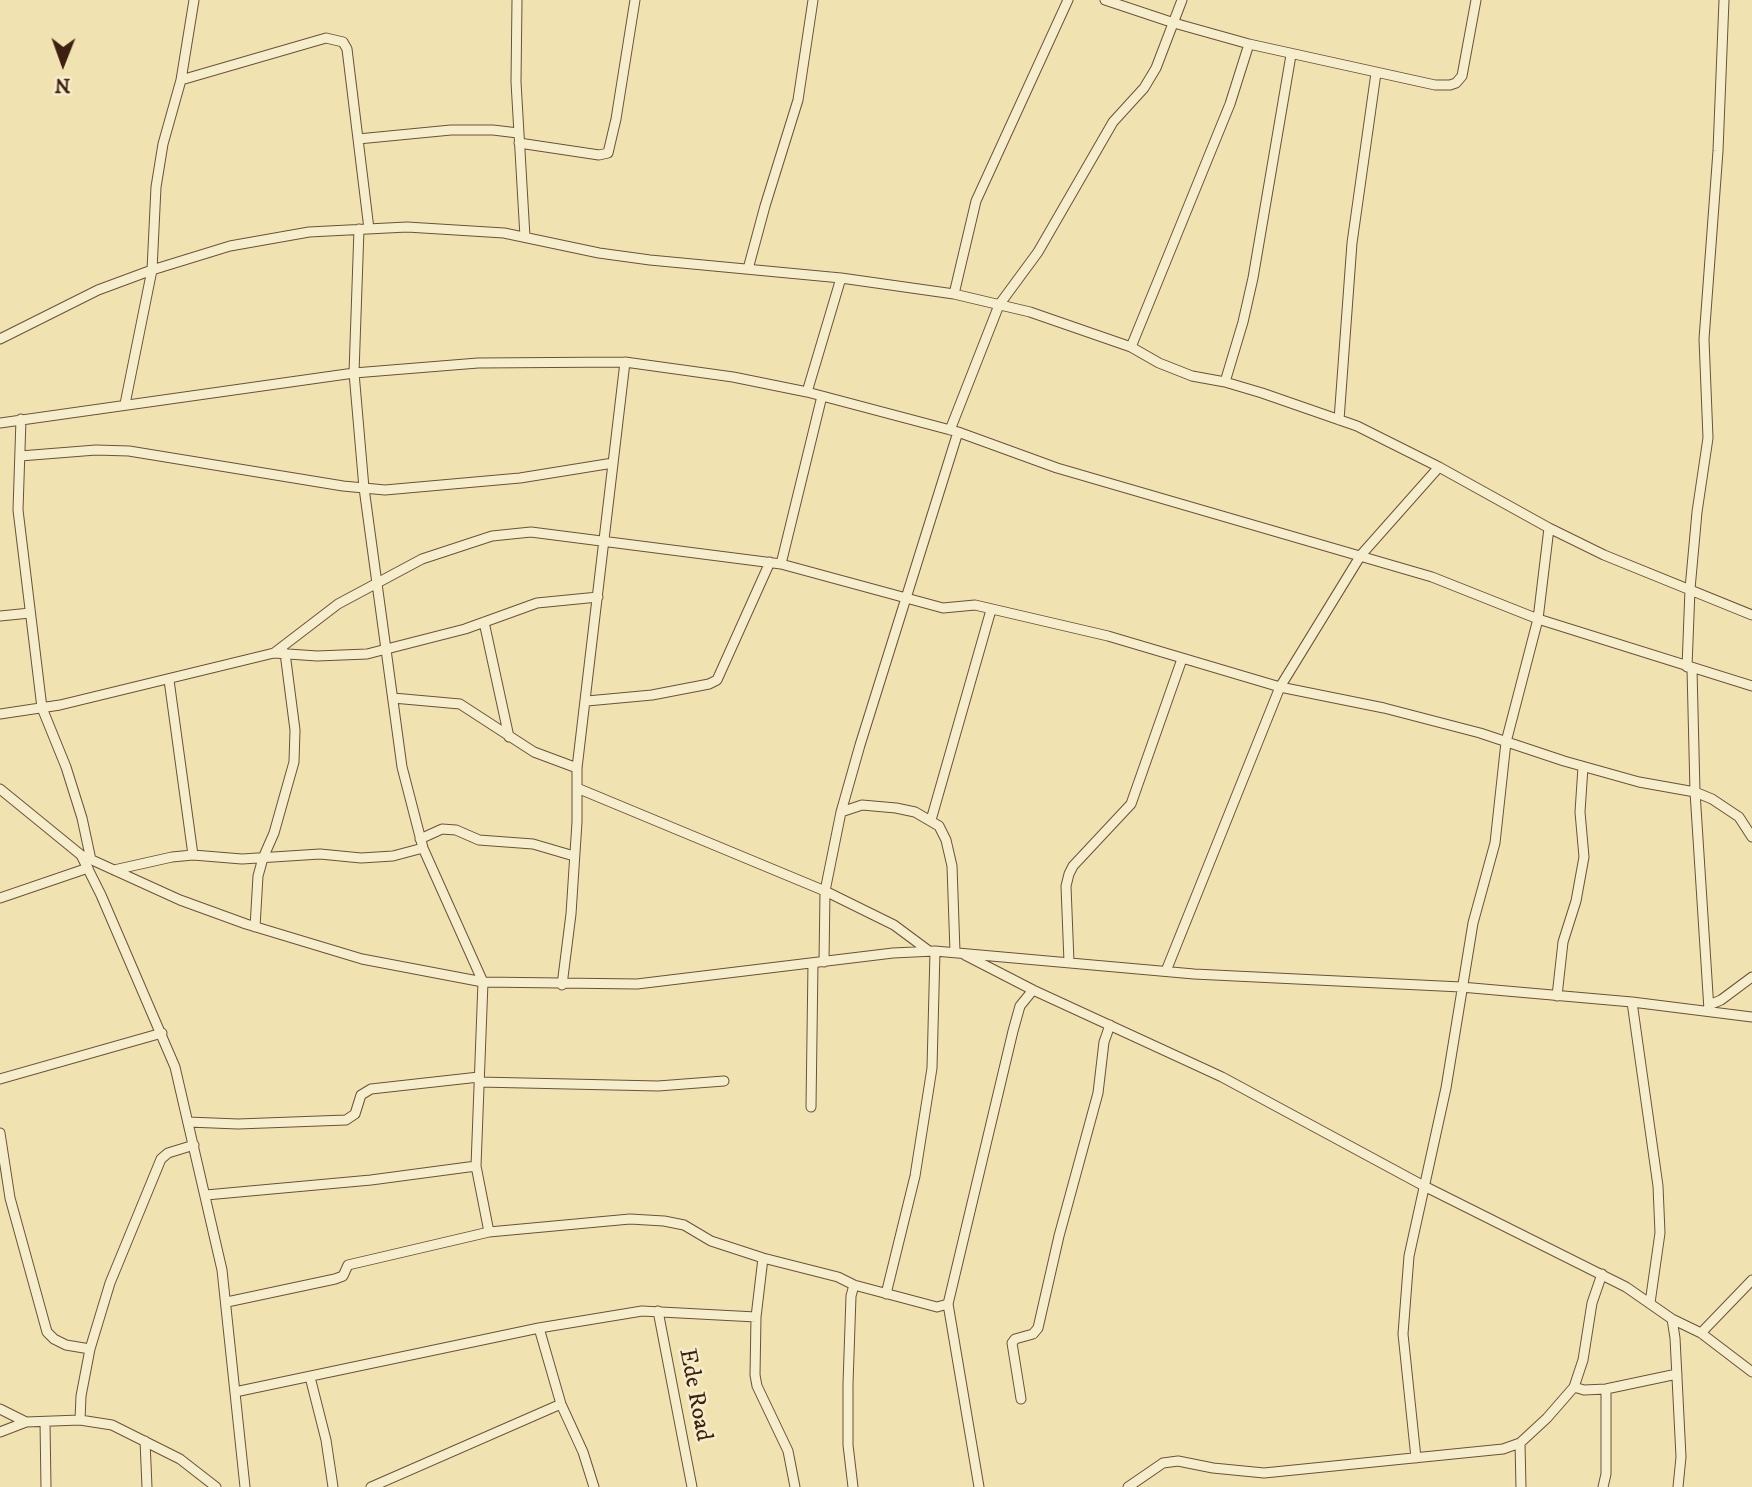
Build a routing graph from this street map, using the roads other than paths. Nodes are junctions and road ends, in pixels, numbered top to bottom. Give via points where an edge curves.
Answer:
1 (194, 0) edge
2 (517, 0) edge
3 (635, 0) edge
4 (813, 0) edge
5 (1069, 0) edge
6 (1105, 0) edge
7 (1182, 0) edge
8 (1476, 0) edge
9 (1724, 0) edge
10 (1174, 23) junction
11 (1249, 44) junction
12 (1291, 55) junction
13 (1376, 73) junction
14 (181, 80) junction
15 (519, 138) junction
16 (358, 139) junction
17 (364, 229) junction
18 (525, 237) junction
19 (152, 270) junction
20 (748, 270) junction
21 (841, 278) junction
22 (954, 294) junction
23 (999, 305) junction
24 (0, 339) edge
25 (1131, 347) junction
26 (625, 362) junction
27 (354, 373) junction
28 (1225, 382) junction
29 (807, 392) junction
30 (822, 396) junction
31 (125, 404) junction
32 (20, 419) junction
33 (1339, 420) junction
34 (0, 423) edge
35 (954, 431) junction
36 (20, 456) junction
37 (613, 463) junction
38 (1439, 467) junction
39 (363, 488) junction
40 (1549, 528) junction
41 (604, 542) junction
42 (1361, 555) junction
43 (770, 562) junction
44 (781, 564) junction
45 (377, 582) junction
46 (1690, 589) junction
47 (598, 597) junction
48 (906, 599) junction
49 (990, 610) junction
50 (30, 613) junction
51 (1752, 615) edge
52 (0, 617) edge
53 (1538, 619) junction
54 (484, 622) junction
55 (387, 649) junction
56 (274, 653) junction
57 (285, 653) junction
58 (1182, 659) junction
59 (1690, 668) junction
60 (169, 680) junction
61 (1752, 686) edge
62 (1280, 687) junction
63 (393, 698) junction
64 (587, 701) junction
65 (41, 708) junction
66 (0, 714) edge
67 (509, 737) junction
68 (1506, 741) junction
69 (1583, 766) junction
70 (577, 768) junction
71 (577, 788) junction
72 (0, 789) edge
73 (1695, 792) junction
74 (841, 811) junction
75 (931, 820) junction
76 (1752, 837) edge
77 (422, 843) junction
78 (193, 855) junction
79 (574, 856) junction
80 (263, 858) junction
81 (89, 864) junction
82 (114, 870) junction
83 (825, 891) junction
84 (0, 898) edge
85 (256, 927) junction
86 (932, 951) junction
87 (958, 952) junction
88 (824, 962) junction
89 (1069, 962) junction
90 (813, 963) junction
91 (1166, 971) junction
92 (1752, 977) edge
93 (483, 982) junction
94 (562, 985) junction
95 (1461, 987) junction
96 (1033, 990) junction
97 (1558, 996) junction
98 (1632, 1002) junction
99 (1709, 1008) junction
100 (1752, 1017) edge
101 (1110, 1025) junction
102 (162, 1033) junction
103 (0, 1079) edge
104 (479, 1080) junction
105 (724, 1081) dead end
106 (811, 1107) dead end
107 (188, 1122) junction
108 (0, 1133) edge
109 (194, 1145) junction
110 (476, 1166) junction
111 (1424, 1186) junction
112 (206, 1195) junction
113 (489, 1231) junction
114 (763, 1258) junction
115 (1602, 1274) junction
116 (1752, 1280) edge
117 (854, 1285) junction
118 (886, 1294) junction
119 (227, 1302) junction
120 (1650, 1303) junction
121 (948, 1304) junction
122 (658, 1311) junction
123 (756, 1317) junction
124 (1672, 1318) junction
125 (539, 1328) junction
126 (1701, 1333) junction
127 (90, 1349) junction
128 (1752, 1372) edge
129 (1677, 1374) junction
130 (310, 1377) junction
131 (1574, 1387) junction
132 (1606, 1389) junction
133 (235, 1392) junction
134 (1021, 1399) dead end
135 (561, 1404) junction
136 (0, 1409) edge
137 (80, 1420) junction
138 (26, 1422) junction
139 (45, 1422) junction
140 (0, 1432) edge
141 (145, 1441) junction
142 (1520, 1443) junction
143 (1416, 1458) junction
144 (46, 1487) edge
145 (147, 1487) edge
146 (216, 1487) edge
147 (245, 1487) edge
148 (333, 1487) edge
149 (371, 1487) edge
150 (594, 1487) edge
151 (692, 1487) edge
152 (795, 1487) edge
153 (853, 1487) edge
154 (979, 1487) edge
155 (1128, 1487) edge
156 (1521, 1487) edge
157 (1603, 1487) edge
158 (1678, 1487) edge

1 - 14 street
2 - 15 street
3 - 15 street via 608,153
4 - 20 street via 798,100
5 - 22 street via 976,201
6 - 10 street
7 - 10 street
8 - 13 street via 1457,83 1435,85
9 - 46 street via 1704,339 1708,438
10 - 11 street
10 - 23 street via 1156,68 1113,122 1038,252
11 - 12 street
11 - 25 street via 1230,104
12 - 13 street
12 - 28 street via 1253,278
13 - 33 street via 1352,243
14 - 16 street via 335,38 347,49
14 - 19 street via 156,187
15 - 16 street via 493,130 451,130
15 - 18 street
16 - 17 street
17 - 18 street via 407,227
17 - 19 street via 309,232 230,246
17 - 27 street
18 - 20 street via 599,253
19 - 24 street via 99,290
19 - 31 street
20 - 21 street
21 - 22 street
21 - 29 street
22 - 23 street
23 - 25 street
23 - 35 street
25 - 28 street via 1183,373
26 - 27 street via 478,363
26 - 29 street
26 - 37 street
27 - 31 street
27 - 39 street
28 - 33 street
29 - 30 street
30 - 35 street
30 - 44 street
31 - 32 street
32 - 34 street
32 - 36 street
33 - 38 street
35 - 42 street via 1058,468
35 - 48 street
36 - 39 street via 129,451
36 - 50 street via 18,510
37 - 39 street via 506,479
37 - 41 street
38 - 40 street
38 - 42 street
39 - 45 street
40 - 46 street
40 - 53 street
41 - 43 street
41 - 45 street via 531,532 492,537 422,559
41 - 47 street
42 - 53 street
42 - 62 street
43 - 44 street
43 - 64 street via 717,680 652,695
44 - 48 street
45 - 55 street
45 - 56 street via 338,604
46 - 51 street
46 - 59 street
47 - 54 street via 537,603
47 - 64 street
48 - 49 street via 943,608
48 - 74 street
49 - 58 street via 1108,636
49 - 75 street
50 - 52 street
50 - 65 street
53 - 59 street
53 - 68 street
54 - 55 street
54 - 67 street
55 - 57 street via 317,656
55 - 63 street
56 - 57 street
56 - 60 street
57 - 80 street via 295,730 294,762
58 - 62 street
58 - 89 street via 1131,804 1069,874
59 - 61 street
59 - 73 street
60 - 65 street
60 - 78 street
62 - 68 street via 1384,708
62 - 91 street
63 - 67 street via 460,704
63 - 77 street via 402,767
64 - 70 street
65 - 66 street
65 - 81 street via 78,805
67 - 70 street
68 - 69 street
68 - 95 street via 1495,843
69 - 73 street
69 - 97 street via 1580,812 1584,857 1563,942
70 - 71 street
71 - 79 street
71 - 83 street
72 - 81 street
73 - 76 street via 1739,817
73 - 99 street
74 - 75 street via 862,805 896,808
74 - 83 street
75 - 87 street via 946,841 952,866
77 - 79 street via 442,829 456,830 479,840 533,844
77 - 80 street via 393,856
77 - 93 street
78 - 80 street
78 - 82 street
79 - 94 street
80 - 85 street
81 - 82 street
81 - 84 street
81 - 102 street
82 - 85 street
83 - 86 street via 894,925
83 - 88 street
85 - 93 street via 362,959
86 - 87 street
86 - 88 street
86 - 118 street via 932,1068 915,1176
87 - 89 street
87 - 96 street
88 - 90 street
89 - 91 street
90 - 94 street via 637,984
90 - 106 street
91 - 95 street
92 - 99 street
93 - 94 street
93 - 104 street
95 - 97 street
95 - 111 street via 1446,1088
96 - 101 street
96 - 121 street via 1020,1006 1013,1031
97 - 98 street
98 - 99 street
98 - 120 street via 1658,1186 1660,1233
99 - 100 street
101 - 111 street via 1222,1077
101 - 134 street via 1098,1093 1038,1328 1012,1343
102 - 103 street
102 - 107 street
104 - 105 street via 658,1086
104 - 107 street via 371,1089 361,1095 355,1114 346,1120
104 - 110 street
107 - 109 street
108 - 127 street via 10,1198 47,1332 66,1345
109 - 112 street
109 - 127 street via 161,1159 110,1283
110 - 112 street
110 - 113 street
111 - 115 street
111 - 143 street via 1409,1256 1403,1321
112 - 119 street
113 - 114 street via 664,1220
113 - 119 street via 348,1265 343,1276 335,1279
114 - 117 street
114 - 123 street
115 - 120 street
115 - 131 street
116 - 126 street
117 - 118 street
117 - 153 street via 848,1384
118 - 121 street via 937,1307
119 - 133 street
120 - 124 street
121 - 154 street
122 - 123 street
122 - 125 street
122 - 151 street, Ede Road
123 - 152 street via 757,1386 788,1451
124 - 126 street
124 - 129 street
125 - 130 street
125 - 135 street
126 - 128 street
127 - 137 street
129 - 132 street
129 - 158 street
130 - 133 street
130 - 148 street
131 - 132 street
131 - 142 street
132 - 157 street
133 - 147 street
135 - 149 street
135 - 150 street
136 - 138 street
137 - 139 street
137 - 141 street via 112,1425
138 - 139 street
138 - 140 street
139 - 144 street
141 - 145 street
141 - 146 street via 180,1459
142 - 143 street via 1503,1449
142 - 156 street
143 - 155 street via 1264,1473 1178,1461 1163,1463

